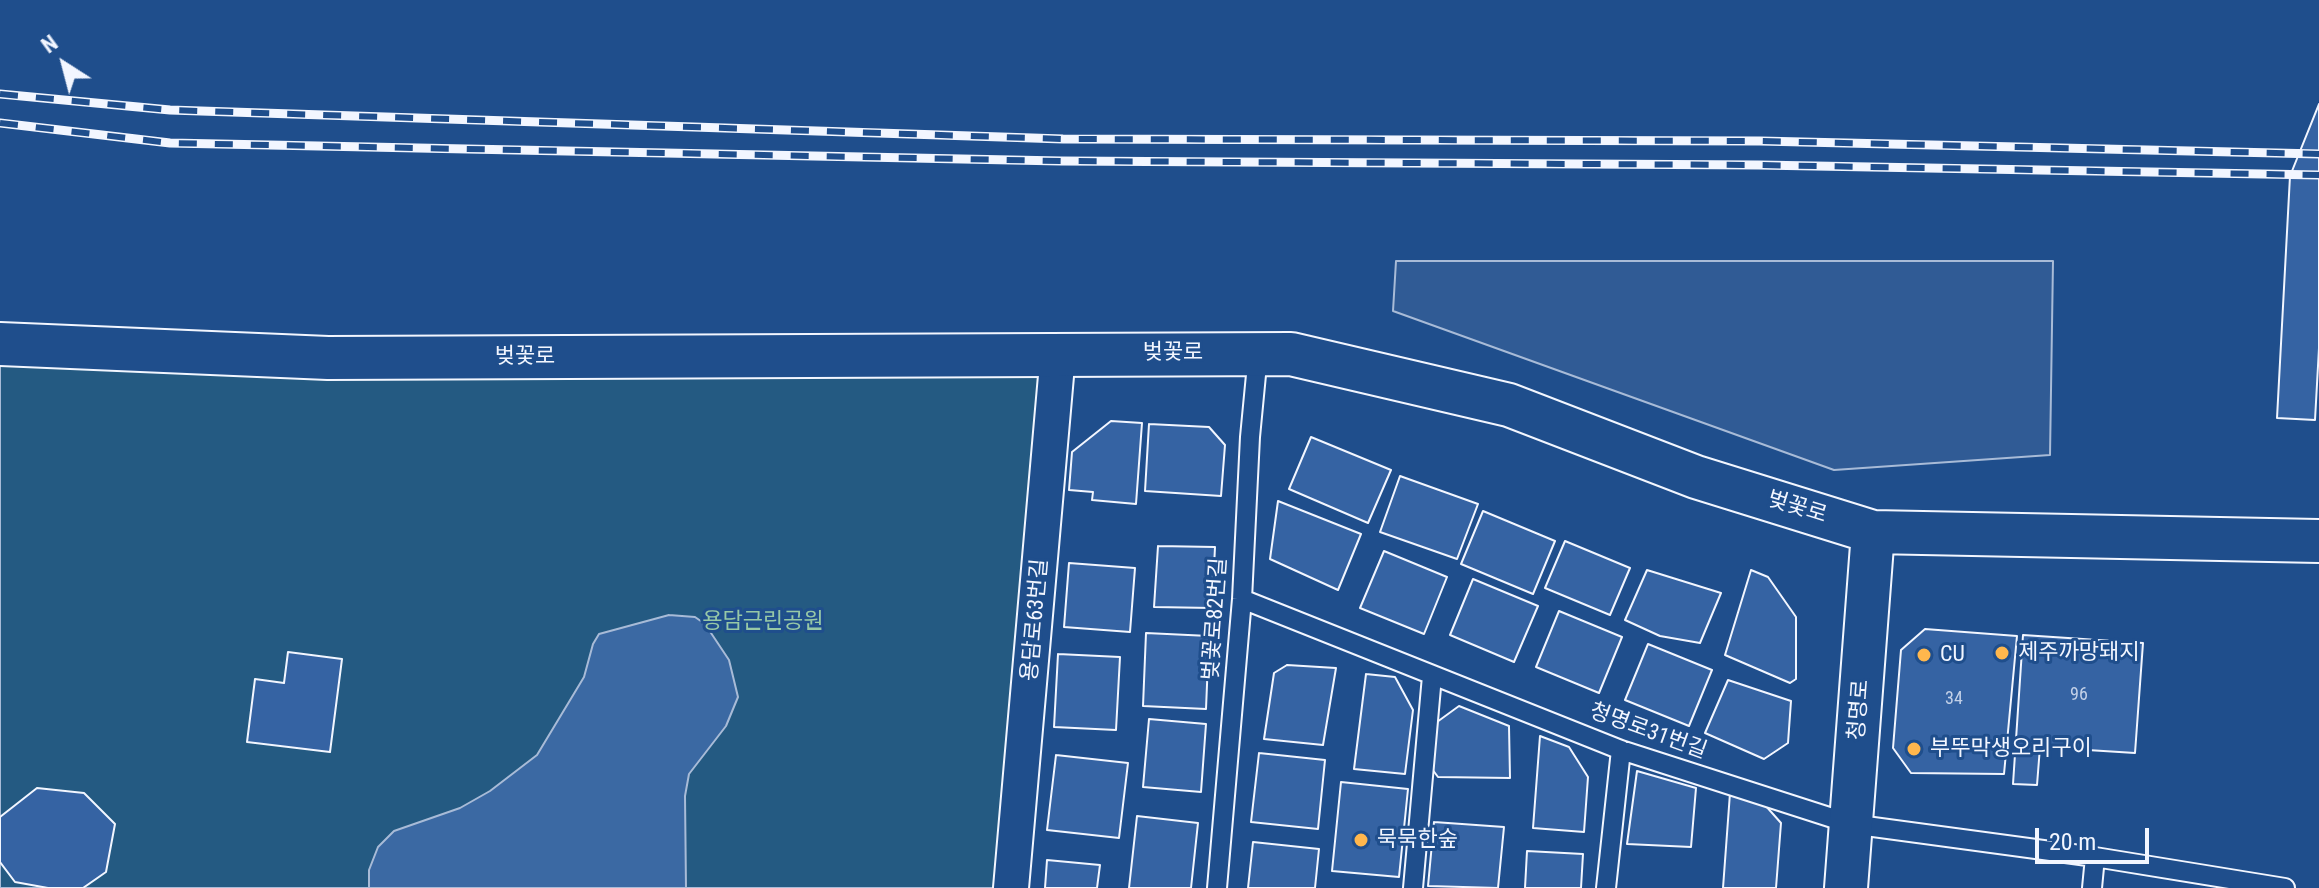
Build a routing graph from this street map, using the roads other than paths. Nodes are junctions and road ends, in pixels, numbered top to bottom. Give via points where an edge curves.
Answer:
1 (0, 344) edge
2 (1058, 353) junction
3 (1258, 354) junction
4 (1873, 532) junction
5 (2319, 541) edge
6 (1242, 599) junction
7 (1432, 676) junction
8 (1621, 750) junction
9 (1851, 824) junction
10 (2095, 857) junction
11 (1011, 888) edge
12 (1217, 888) edge
13 (1413, 888) edge
14 (1606, 888) edge
15 (1846, 888) edge
16 (2092, 888) edge
17 (2285, 888) edge

1 - 2 street, 벚꽃로 via 328,358
2 - 3 street, 벚꽃로
2 - 11 street, 용담로63번길
3 - 4 street, 벚꽃로 via 1291,354 1509,405 1696,477
3 - 6 lane, 벚꽃로82번길
4 - 5 street, 벚꽃로
4 - 9 street, 청명로
6 - 7 lane, 청명로31번길
6 - 12 lane, 벚꽃로82번길
7 - 8 lane, 청명로31번길
7 - 13 lane
8 - 9 lane, 청명로31번길
8 - 14 lane
9 - 10 lane, 청명로31번길
9 - 15 street, 청명로
10 - 16 lane
10 - 17 lane, 청명로31번길

